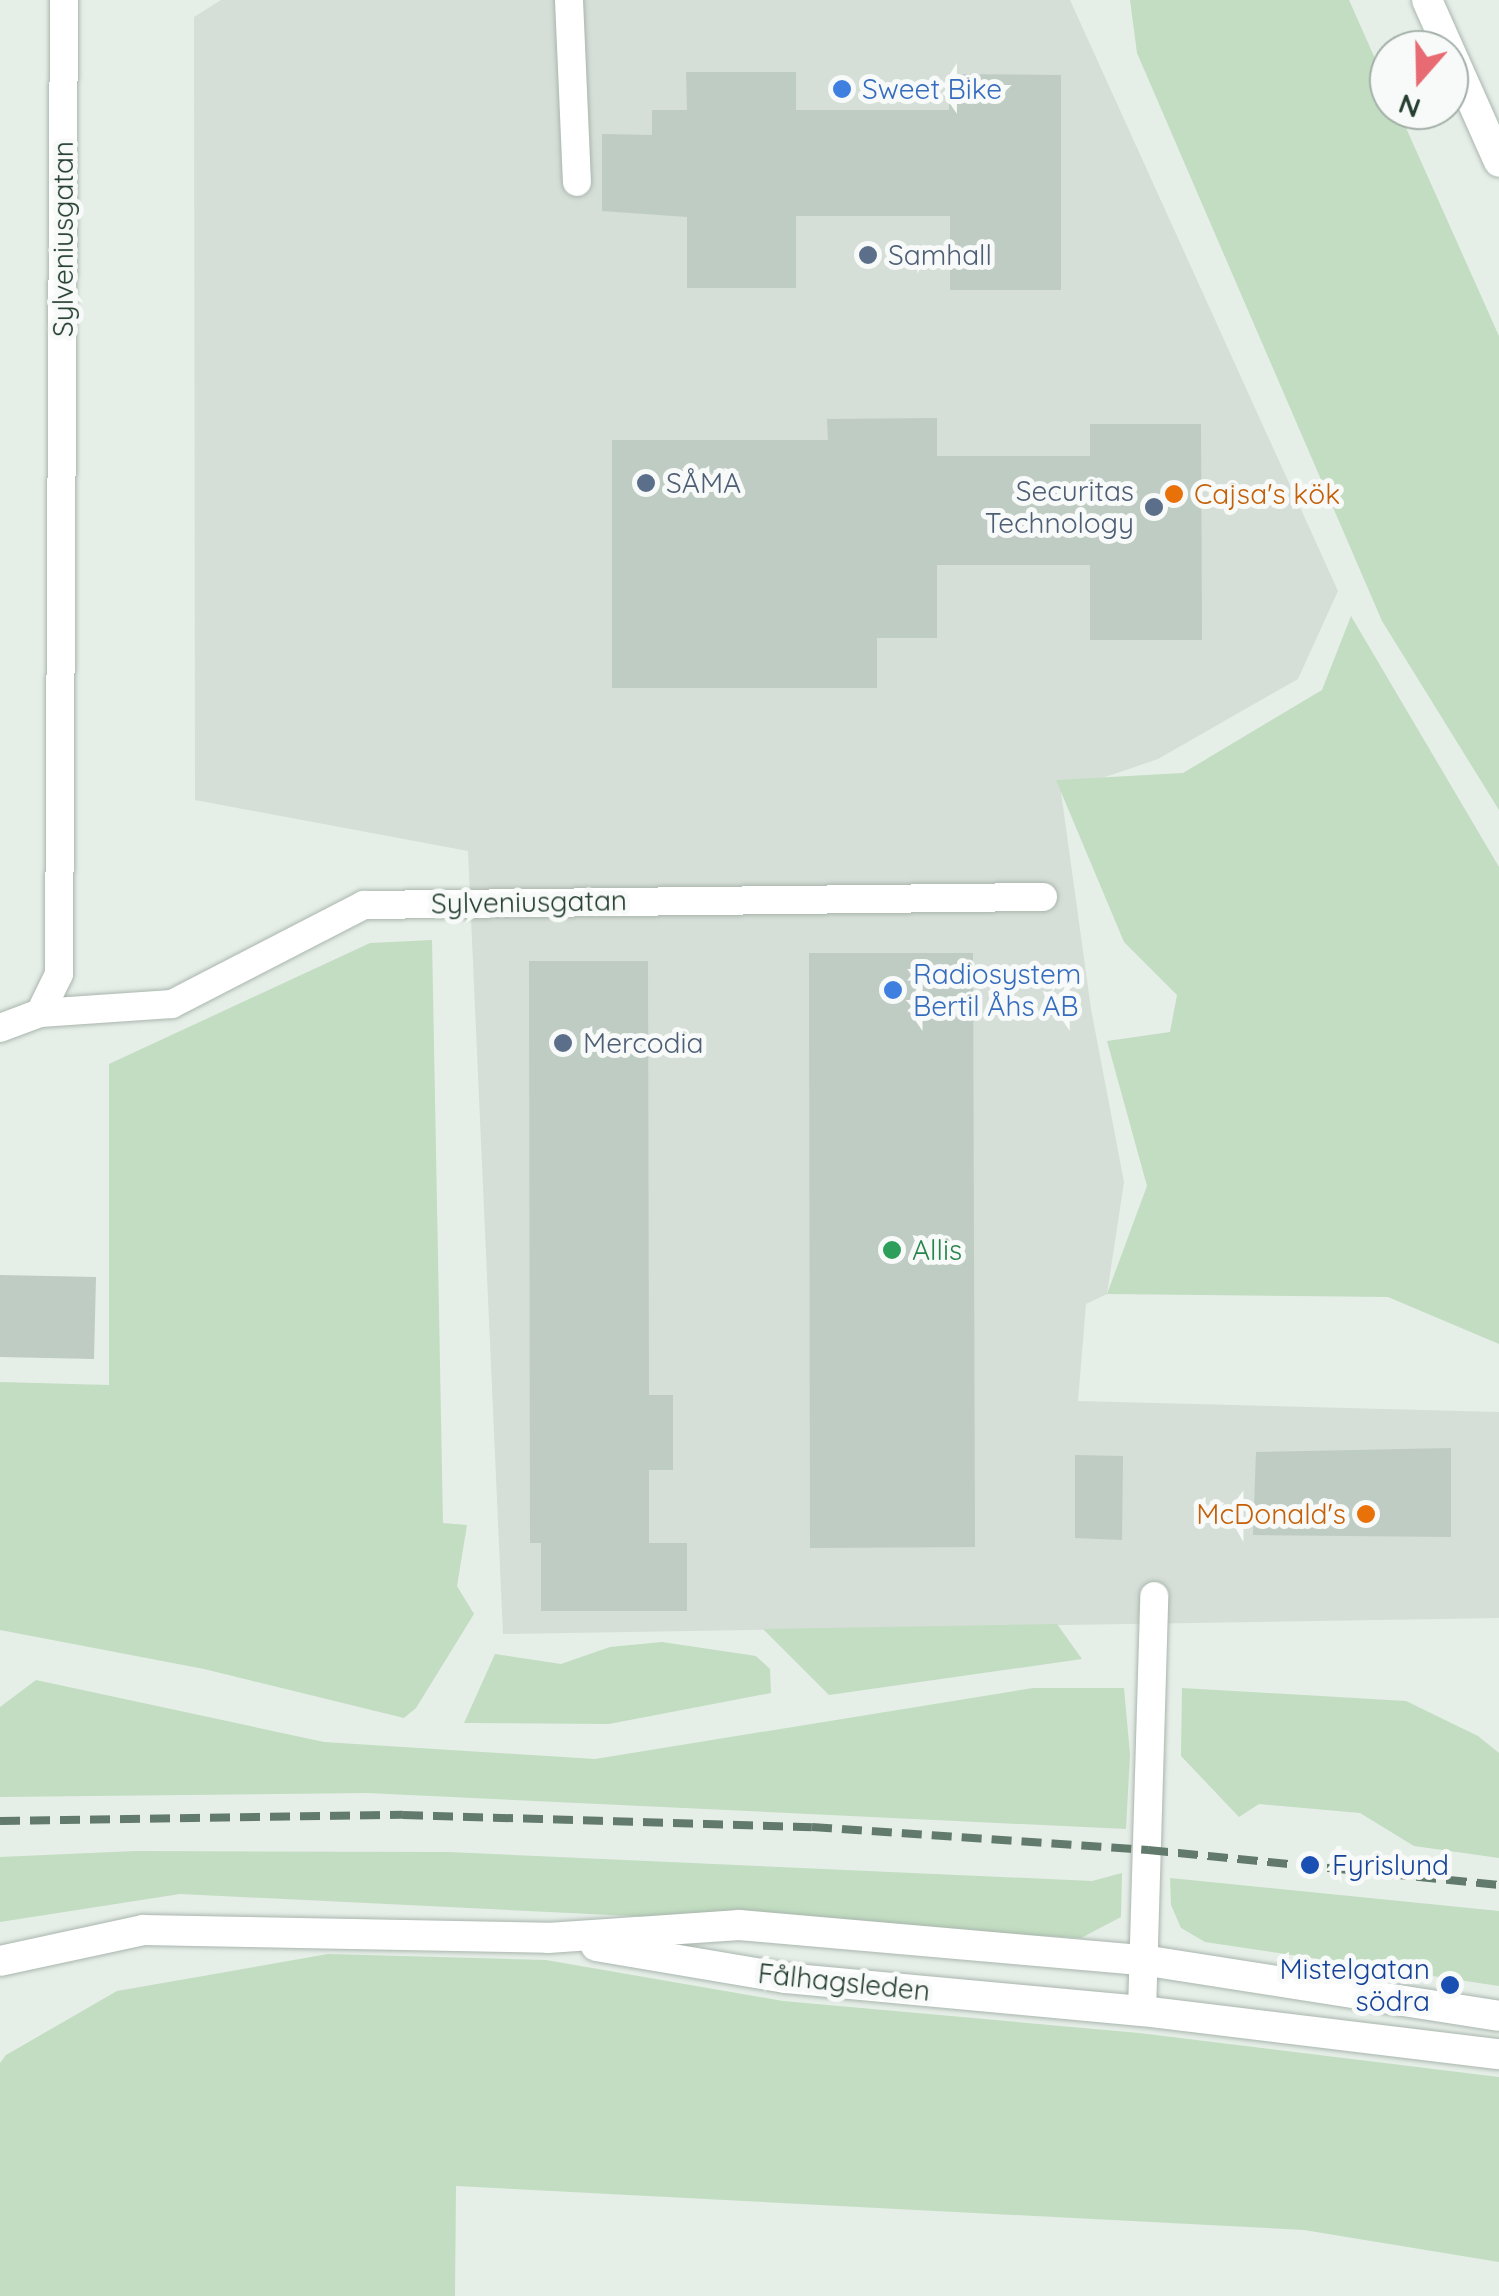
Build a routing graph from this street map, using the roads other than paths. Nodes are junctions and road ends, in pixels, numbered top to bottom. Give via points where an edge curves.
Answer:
1 (64, 0) edge
2 (569, 0) edge
3 (1427, 0) edge
4 (1499, 162) edge
5 (577, 182) dead end
6 (1043, 897) dead end
7 (40, 1014) junction
8 (0, 1028) edge
9 (1154, 1596) dead end
10 (548, 1938) junction
11 (1142, 1960) junction
12 (0, 1961) edge
13 (1142, 2010) junction
14 (1499, 2016) edge
15 (1499, 2054) edge

1 - 7 street, Sylveniusgatan via 60,974
2 - 5 street
3 - 4 street
6 - 7 street, Sylveniusgatan via 364,904 172,1004
7 - 8 street, Sylveniusgatan
9 - 11 street
10 - 11 street, Fålhagsleden via 740,1924
10 - 12 street, Fålhagsleden via 143,1930
10 - 13 street, Fålhagsleden via 785,1978
11 - 13 street
11 - 14 street, Fålhagsleden
13 - 15 street, Fålhagsleden

